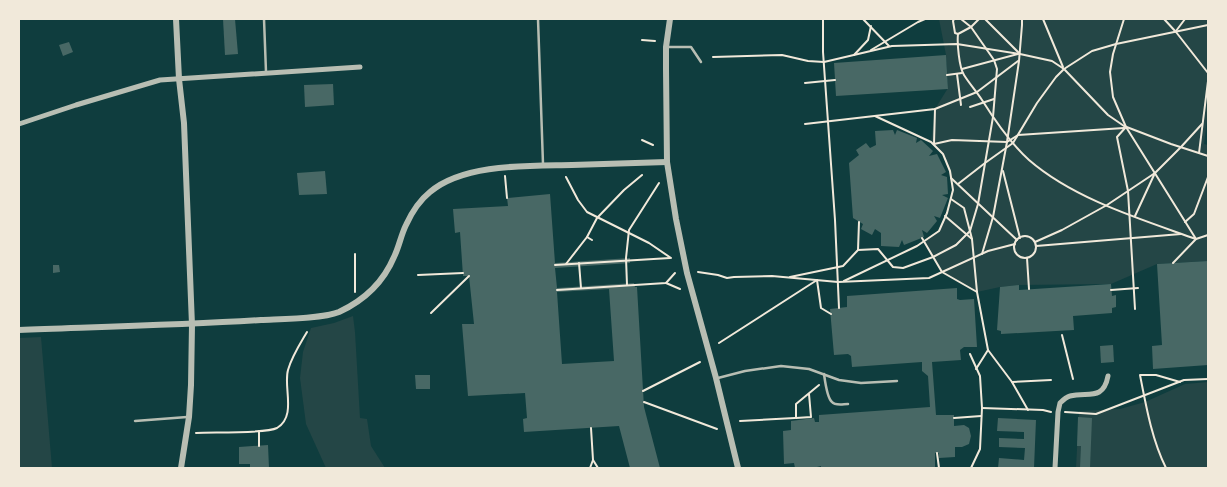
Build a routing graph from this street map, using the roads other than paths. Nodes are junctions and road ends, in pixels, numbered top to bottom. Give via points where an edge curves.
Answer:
1 (176, 19) edge
2 (264, 19) edge
3 (538, 19) edge
4 (670, 19) edge
5 (666, 47) junction
6 (700, 62) dead end
7 (360, 67) dead end
8 (266, 74) junction
9 (179, 79) junction
10 (19, 124) edge
11 (667, 162) junction
12 (544, 166) junction
13 (192, 324) junction
14 (19, 330) edge
15 (824, 374) junction
16 (1108, 376) dead end
17 (716, 378) junction
18 (897, 381) dead end
19 (848, 404) dead end
20 (188, 417) junction
21 (135, 421) dead end
22 (181, 468) edge
23 (738, 468) edge
24 (1055, 468) edge

1 - 9 street
2 - 8 lane
3 - 12 lane
4 - 5 street
5 - 6 lane via 692,46
5 - 11 street
7 - 8 street
8 - 9 street
9 - 10 street via 160,80
9 - 13 street via 184,123
11 - 12 street
11 - 17 street via 687,272
12 - 13 street via 479,170 454,178 430,192 406,226 383,278 362,299 336,313
13 - 14 street
13 - 20 street
15 - 17 lane via 781,366
15 - 18 lane via 861,383
15 - 19 lane via 832,402
16 - 24 street via 1101,391 1068,397 1060,403
17 - 23 street
20 - 21 lane
20 - 22 street

